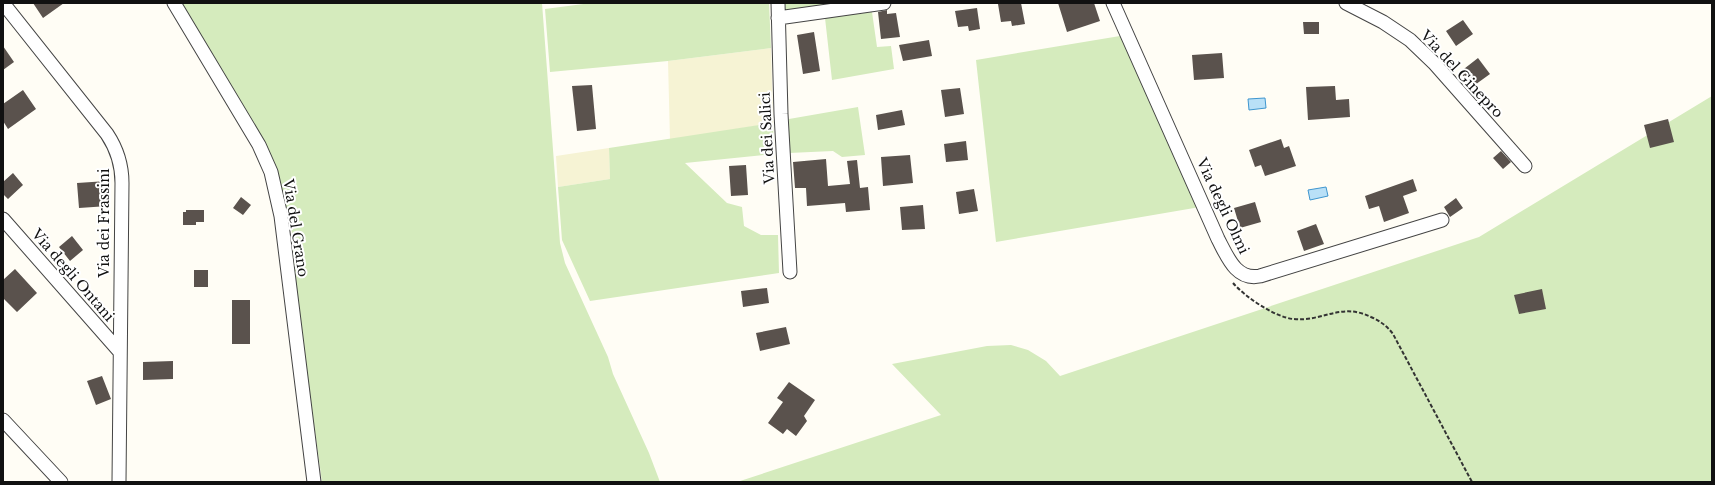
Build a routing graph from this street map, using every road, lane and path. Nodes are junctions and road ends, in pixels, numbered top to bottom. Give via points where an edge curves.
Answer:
1 (3, 3) edge
2 (174, 3) edge
3 (778, 3) edge
4 (884, 3) edge
5 (1113, 3) edge
6 (1346, 3) edge
7 (778, 18) junction
8 (1525, 166) dead end
9 (3, 218) edge
10 (1442, 220) dead end
11 (790, 272) dead end
12 (1232, 281) dead end
13 (120, 352) junction
14 (3, 420) edge
15 (60, 482) edge
16 (120, 482) edge
17 (314, 482) edge
18 (1472, 482) edge

1 - 13 street, Via dei Frassini via 107,134 119,157 122,184
2 - 17 street, Via del Grano via 252,132 275,187 281,216
3 - 7 street, Via dei Salici
4 - 7 street
5 - 10 street, Via degli Olmi via 1218,239 1232,264 1243,275 1260,276
6 - 8 street, Via del Ginepro via 1383,22 1410,40 1434,63
7 - 11 street, Via dei Salici
9 - 13 street, Via degli Ontani
12 - 18 path via 1259,303 1288,318 1308,318 1353,310 1386,326 1393,334
13 - 16 street, Via dei Frassini
14 - 15 street

